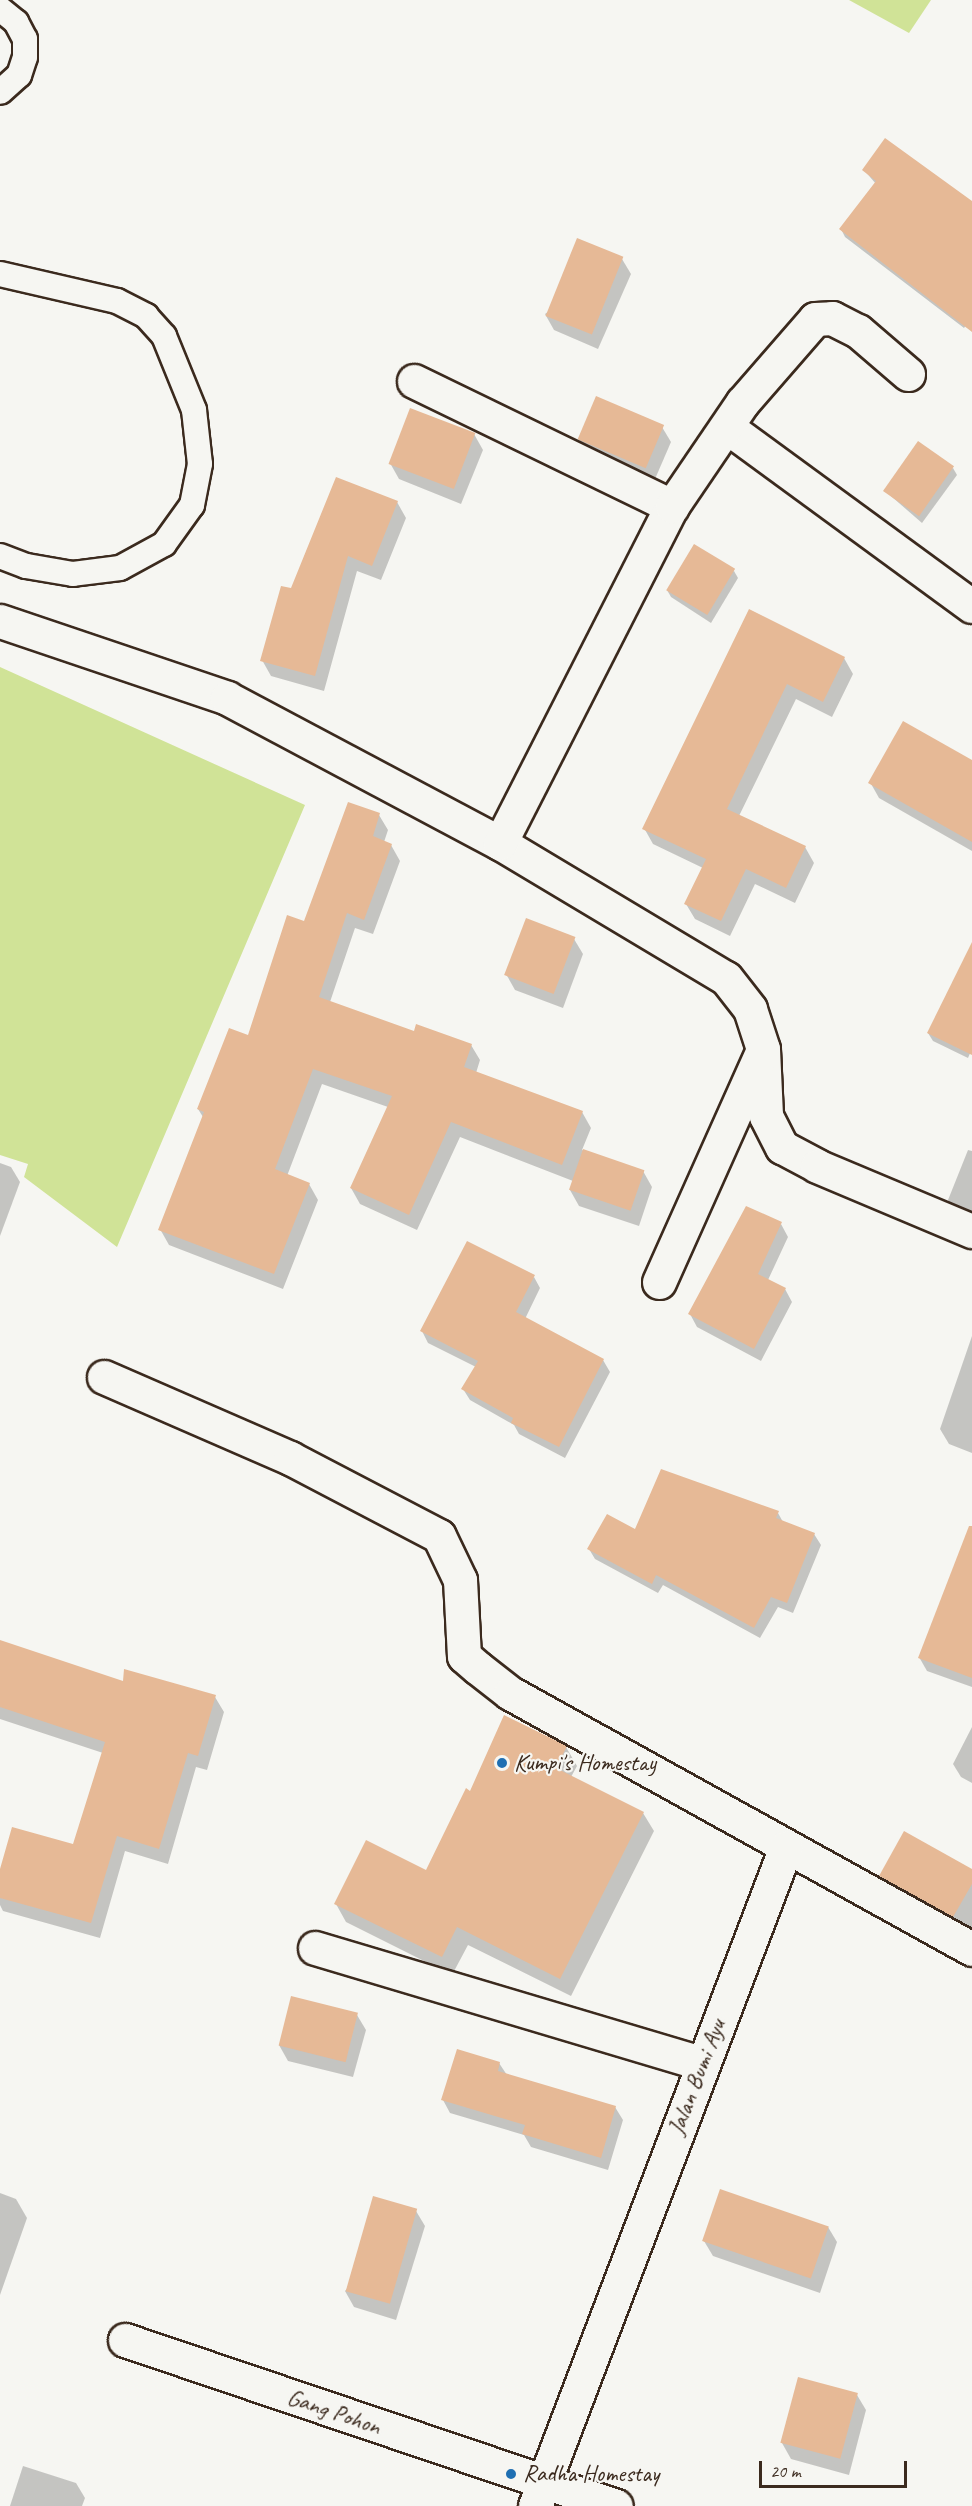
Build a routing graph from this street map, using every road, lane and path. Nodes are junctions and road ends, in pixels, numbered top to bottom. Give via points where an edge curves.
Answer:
1 (0, 9) edge
2 (0, 92) edge
3 (0, 274) edge
4 (908, 374) dead end
5 (414, 381) dead end
6 (727, 428) junction
7 (672, 506) junction
8 (0, 556) edge
9 (972, 606) edge
10 (0, 621) edge
11 (500, 843) junction
12 (763, 1048) junction
13 (972, 1231) edge
14 (659, 1282) dead end
15 (104, 1377) dead end
16 (786, 1847) junction
17 (315, 1948) dead end
18 (972, 1949) edge
19 (701, 2063) junction
20 (125, 2340) dead end
21 (539, 2495) edge
22 (616, 2506) edge

1 - 2 lane via 16,22 25,39 19,75
3 - 8 lane via 117,301 146,316 164,336 194,410 200,464 192,505 164,544 120,568 73,574 26,566
4 - 6 street via 858,331 832,318 815,319 742,403
5 - 7 street
6 - 7 street
6 - 9 street
7 - 11 street
10 - 11 street via 227,698
11 - 12 street via 726,978 750,1010
12 - 13 street via 766,1116 782,1147 817,1166
12 - 14 street
15 - 16 street via 290,1458 439,1536 460,1580 464,1656 510,1693
16 - 18 street
16 - 19 street, Jalan Bumi Ayu
17 - 19 street
19 - 21 street, Jalan Bumi Ayu
20 - 21 street, Gang Pohon
21 - 22 street, Gang Pohon

